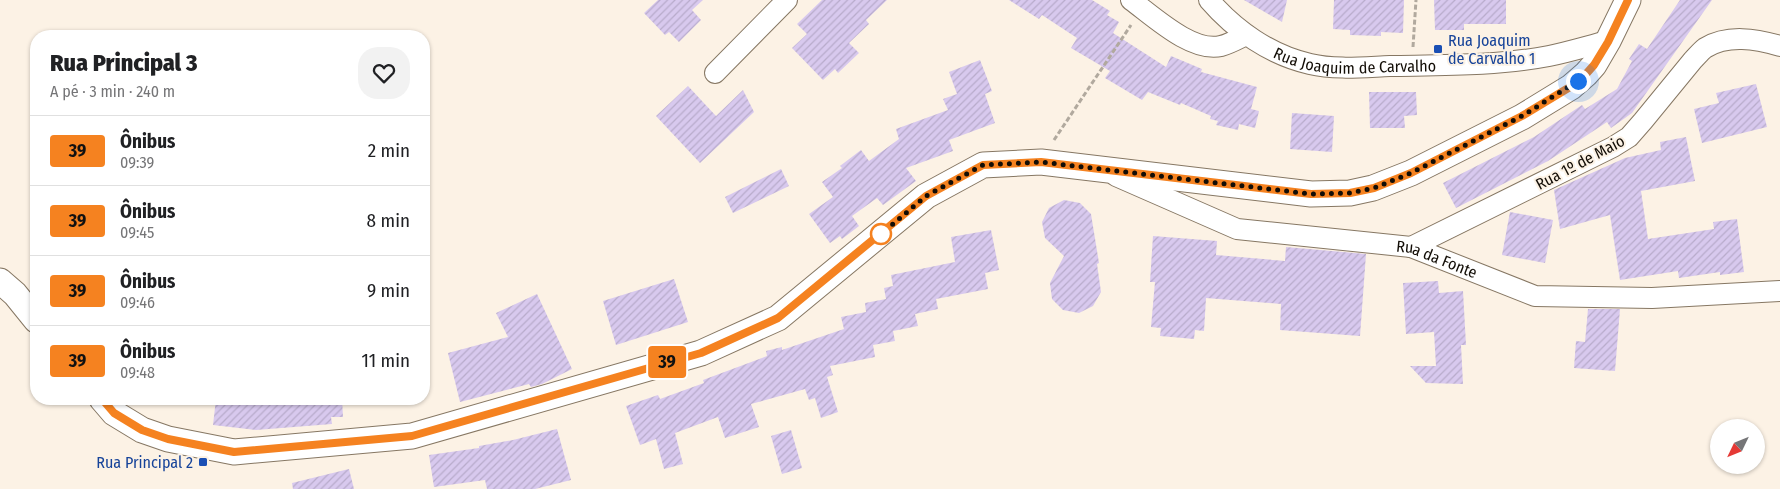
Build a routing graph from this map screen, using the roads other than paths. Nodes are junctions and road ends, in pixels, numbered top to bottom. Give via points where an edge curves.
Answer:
1 (787, 0) edge
2 (1131, 0) edge
3 (1209, 0) edge
4 (1628, 0) edge
5 (1246, 35) junction
6 (1608, 42) junction
7 (1780, 46) edge
8 (715, 73) dead end
9 (1101, 169) junction
10 (1411, 247) junction
11 (0, 281) edge
12 (1780, 291) edge
13 (30, 313) edge
14 (107, 405) edge

1 - 8 street
2 - 5 street via 1185,39 1210,47 1222,46
3 - 5 street, Rua Joaquim de Carvalho
4 - 6 street
5 - 6 street, Rua Joaquim de Carvalho via 1276,52 1310,64 1342,67 1492,63 1548,56
6 - 9 street via 1586,74 1570,87 1513,121 1411,173 1374,188 1350,193 1311,194
7 - 10 street, Rua 1º de Maio via 1743,38 1705,48 1629,137
9 - 10 street, Rua da Fonte via 1237,229
9 - 14 street via 1041,162 983,165 926,196 778,318 701,353 412,436 234,452 168,439 142,430 114,413
10 - 12 street, Rua da Fonte via 1535,296 1652,298
11 - 13 street

